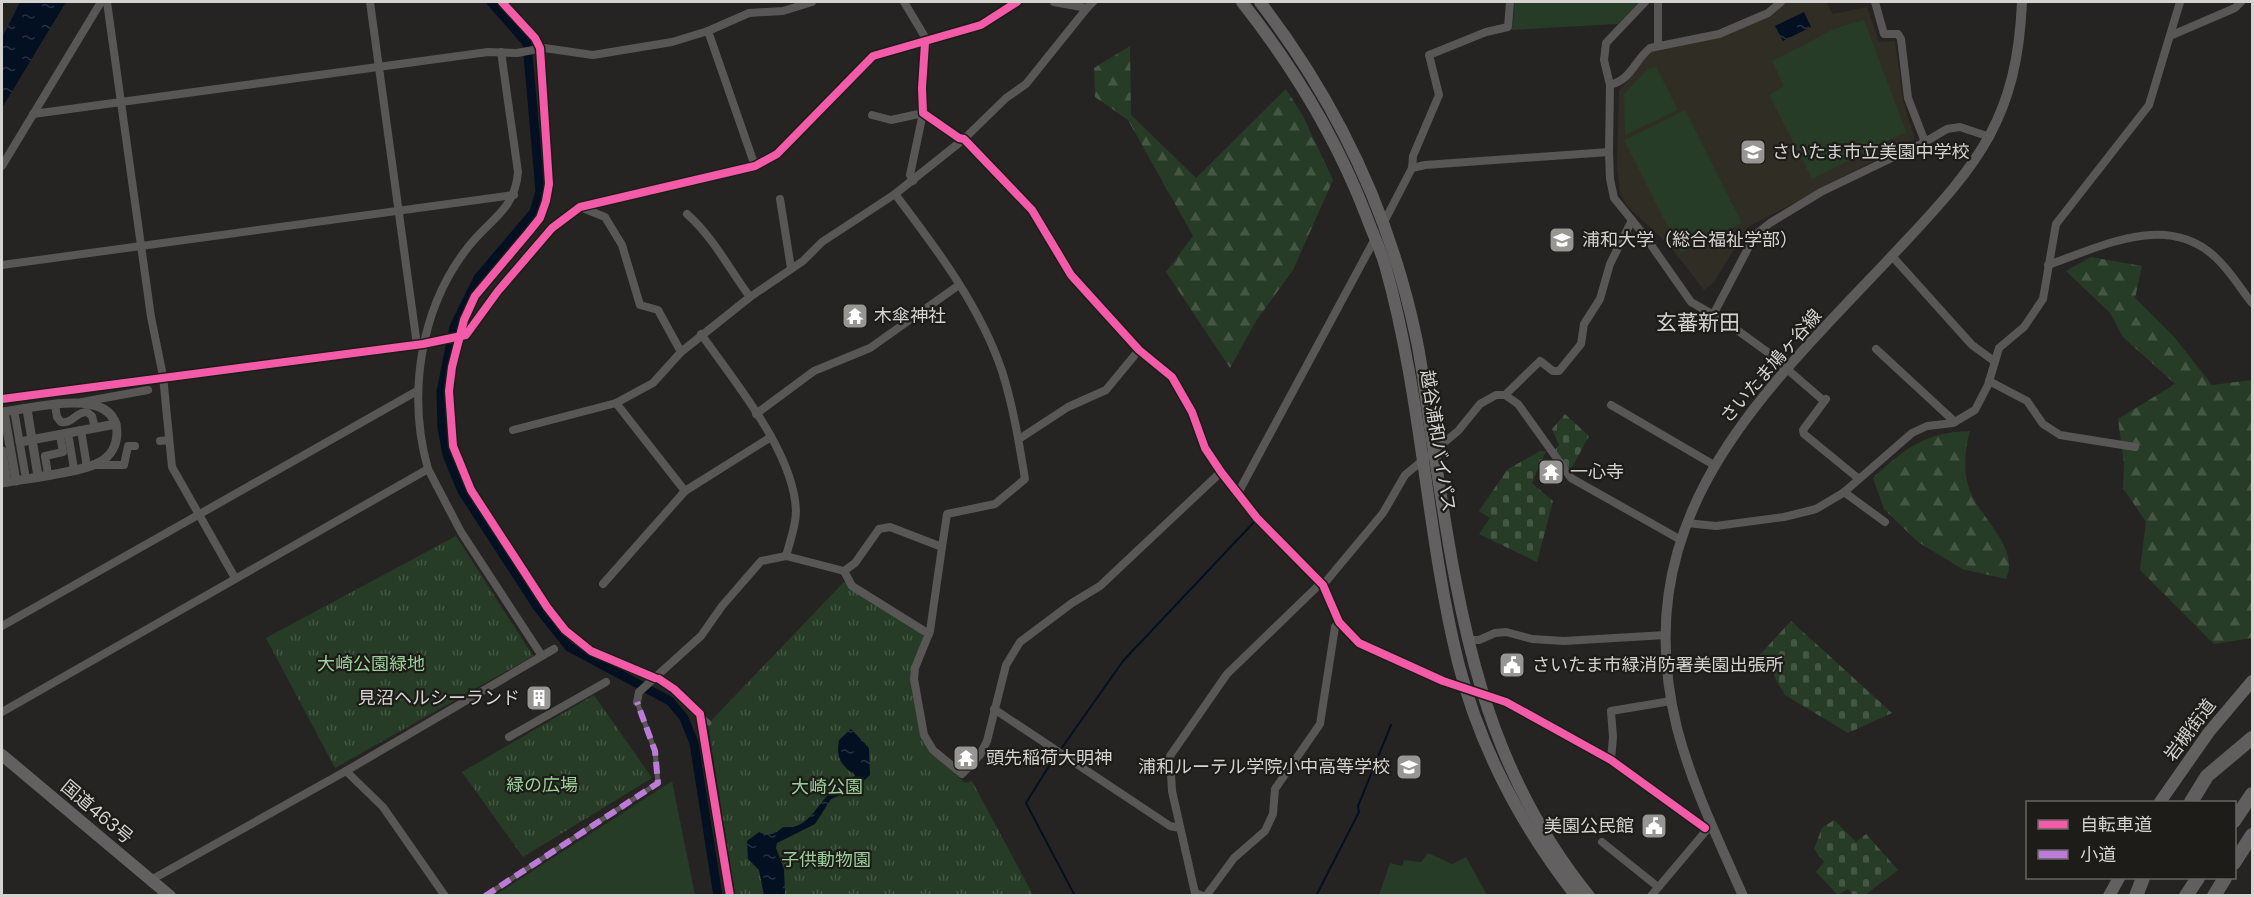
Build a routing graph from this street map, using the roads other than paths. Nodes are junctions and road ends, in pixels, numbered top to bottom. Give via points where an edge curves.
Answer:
1 (101, 2) edge
2 (107, 2) edge
3 (370, 2) edge
4 (812, 2) edge
5 (904, 2) edge
6 (1017, 2) edge
7 (1054, 2) edge
8 (1242, 2) edge
9 (1260, 2) edge
10 (1510, 2) edge
11 (1645, 2) edge
12 (1658, 2) edge
13 (1781, 2) edge
14 (1875, 2) edge
15 (2022, 2) edge
16 (2180, 2) edge
17 (2241, 2) edge
18 (1090, 5) edge
19 (708, 31) junction
20 (2172, 35) junction
21 (926, 43) junction
22 (1658, 45) junction
23 (501, 52) junction
24 (380, 68) junction
25 (1610, 85) junction
26 (122, 103) junction
27 (923, 112) junction
28 (33, 114) junction
29 (872, 115) dead end
30 (1990, 137) junction
31 (964, 139) junction
32 (1925, 142) junction
33 (1609, 152) junction
34 (2, 166) edge
35 (755, 166) junction
36 (1412, 168) junction
37 (913, 181) junction
38 (514, 195) junction
39 (895, 195) junction
40 (780, 199) dead end
41 (580, 207) junction
42 (399, 211) junction
43 (687, 214) dead end
44 (1632, 220) junction
45 (1383, 223) junction
46 (1375, 239) junction
47 (141, 245) junction
48 (1893, 256) junction
49 (2, 265) edge
50 (2048, 265) junction
51 (791, 268) junction
52 (959, 285) junction
53 (750, 297) junction
54 (2253, 303) edge
55 (1713, 315) junction
56 (701, 334) junction
57 (420, 344) junction
58 (1876, 349) dead end
59 (1139, 351) junction
60 (681, 352) junction
61 (1994, 361) junction
62 (1788, 369) junction
63 (163, 376) junction
64 (1989, 381) junction
65 (148, 390) dead end
66 (417, 391) junction
67 (1505, 395) junction
68 (2, 399) edge
69 (82, 402) junction
70 (616, 403) junction
71 (55, 405) junction
72 (1611, 405) dead end
73 (27, 409) junction
74 (7, 411) edge
75 (756, 414) junction
76 (1955, 422) junction
77 (116, 424) junction
78 (95, 428) junction
79 (81, 430) junction
80 (513, 430) dead end
81 (64, 434) junction
82 (771, 437) junction
83 (1019, 439) junction
84 (32, 440) junction
85 (169, 440) junction
86 (160, 441) dead end
87 (20, 442) junction
88 (135, 446) dead end
89 (2135, 447) dead end
90 (80, 450) junction
91 (2, 451) edge
92 (1714, 465) junction
93 (90, 466) junction
94 (74, 469) junction
95 (428, 469) junction
96 (1221, 472) junction
97 (48, 474) junction
98 (38, 476) junction
99 (1859, 478) junction
100 (26, 479) junction
101 (8, 482) edge
102 (684, 491) junction
103 (1844, 492) junction
104 (1237, 495) junction
105 (198, 513) junction
106 (1885, 522) dead end
107 (1687, 523) junction
108 (1681, 540) junction
109 (942, 547) junction
110 (786, 556) junction
111 (844, 571) junction
112 (235, 578) junction
113 (603, 584) dead end
114 (1322, 584) junction
115 (1340, 622) junction
116 (2, 626) edge
117 (929, 634) junction
118 (1666, 635) junction
119 (1466, 640) junction
120 (554, 649) dead end
121 (542, 656) junction
122 (656, 679) junction
123 (2253, 681) edge
124 (606, 682) dead end
125 (1466, 688) junction
126 (1481, 693) junction
127 (1671, 701) junction
128 (637, 702) joint
129 (994, 709) junction
130 (2, 712) edge
131 (708, 723) dead end
132 (509, 737) dead end
133 (2253, 738) edge
134 (2, 755) edge
135 (1611, 760) junction
136 (346, 771) junction
137 (2253, 794) edge
138 (2161, 801) edge
139 (2192, 801) edge
140 (2236, 819) edge
141 (1708, 826) junction
142 (1180, 828) junction
143 (2253, 835) edge
144 (1602, 842) dead end
145 (2236, 861) edge
146 (2120, 879) edge
147 (2143, 879) edge
148 (2197, 879) edge
149 (2224, 879) edge
150 (152, 880) junction
151 (1658, 887) junction
152 (170, 896) edge
153 (445, 896) edge
154 (484, 896) edge
155 (1204, 896) edge
156 (1576, 896) edge
157 (1589, 896) edge
158 (1651, 896) edge
159 (1743, 896) edge
160 (2111, 896) edge
161 (2136, 896) edge
162 (2186, 896) edge
163 (2214, 896) edge

1 - 28 street
2 - 26 street
3 - 24 street
4 - 19 street via 783,11 749,13
5 - 21 street
6 - 21 street via 981,25
7 - 18 street
8 - 46 highway, 越谷浦和バイパス via 1294,71 1329,131
9 - 45 highway, 越谷浦和バイパス via 1327,101 1352,148
10 - 36 street via 1508,27 1429,55 1439,95 1413,156
11 - 25 street via 1606,43 1604,60
12 - 22 street
13 - 22 street via 1719,34
14 - 32 street via 1884,34 1898,34 1901,39 1908,98
15 - 30 main road, さいたま鳩ヶ谷線 via 2018,58
16 - 20 street
17 - 20 street
18 - 31 street via 1026,84
19 - 23 street via 672,42 594,55 535,49
19 - 35 street
20 - 50 street via 2149,105 2056,224
21 - 27 street
21 - 35 street via 873,56 777,154
22 - 25 street via 1644,54 1626,79
23 - 24 street
23 - 38 street via 518,172
24 - 26 street
24 - 42 street
25 - 33 street
26 - 28 street
26 - 47 street
27 - 29 street via 891,120
27 - 31 street
27 - 37 street via 910,175
28 - 34 street
30 - 32 street via 1960,127 1947,129
30 - 48 main road, さいたま鳩ヶ谷線 via 1961,180
31 - 37 street
31 - 59 street via 1032,210 1071,275
32 - 55 street via 1821,192 1762,229 1755,235
33 - 36 street
33 - 44 street via 1614,198
35 - 41 street
36 - 45 street
37 - 39 street
38 - 42 street
38 - 57 street via 458,261
39 - 51 street via 822,242
39 - 52 street via 947,262
40 - 51 street
41 - 57 street via 552,228 498,291 470,331 456,338
41 - 60 street via 605,217 622,245 640,305 658,310
42 - 47 street
42 - 57 street
43 - 53 street via 714,241
44 - 55 street via 1691,302
44 - 67 street via 1610,264 1600,299 1584,324 1581,344 1559,371 1540,361
45 - 46 street
45 - 119 highway, 越谷浦和バイパス via 1416,338
46 - 104 street
46 - 125 highway, 越谷浦和バイパス via 1396,307 1445,601
47 - 49 street
47 - 63 street
48 - 61 street via 1972,345
48 - 62 main road, さいたま鳩ヶ谷線
50 - 54 street via 2128,238 2170,234 2210,253
50 - 61 street via 2043,299 2024,327 1999,348
51 - 53 street
52 - 75 street via 870,348 814,371
52 - 83 street via 1002,370
53 - 56 street
55 - 62 street
56 - 60 street
56 - 75 street
57 - 63 street
57 - 66 street
58 - 76 street
59 - 83 street via 1101,393 1068,407
59 - 96 street via 1172,376 1205,448
60 - 70 street via 653,383
61 - 64 street
62 - 92 main road, さいたま鳩ヶ谷線 via 1737,429
62 - 99 street via 1826,399 1804,434
63 - 68 street
63 - 85 street
64 - 76 street via 1975,410
64 - 89 street via 2027,401 2043,424 2060,435
65 - 69 street
66 - 95 street
66 - 105 street
67 - 108 street via 1518,404 1571,478
67 - 114 street via 1496,395 1480,404 1447,440 1405,476 1383,513
69 - 71 street
69 - 77 street via 105,408
70 - 80 street
70 - 102 street
71 - 73 street
71 - 78 street via 61,422 87,412 93,416
72 - 92 street
73 - 74 street
73 - 84 street
74 - 87 street
74 - 101 street
75 - 82 street
76 - 99 street via 1927,426 1912,433
77 - 78 street
77 - 93 street via 114,449
78 - 79 street
79 - 81 street
79 - 90 street
81 - 84 street
81 - 90 street
81 - 97 street via 63,452 45,456
82 - 102 street
82 - 110 street via 796,509
83 - 109 street via 1024,479 996,504 946,514
84 - 87 street
84 - 98 street
85 - 86 street
85 - 105 street via 172,467
87 - 100 street
88 - 93 street via 128,446 124,465
90 - 93 street
90 - 94 street
91 - 101 street
92 - 107 main road, さいたま鳩ヶ谷線
93 - 94 street
94 - 97 street
95 - 112 street
95 - 121 street via 461,532
96 - 104 street
96 - 129 street via 1100,586 1020,642 1006,665
97 - 98 street
98 - 100 street
99 - 103 street
100 - 101 street
102 - 113 street
103 - 106 street
103 - 107 street via 1816,509 1784,517 1716,526
104 - 114 street
105 - 112 street
105 - 116 street
107 - 108 main road, さいたま鳩ヶ谷線
108 - 118 main road, さいたま鳩ヶ谷線 via 1668,595
109 - 111 street via 879,529 855,563
109 - 117 street
110 - 111 street
110 - 122 street via 754,567 701,636
111 - 117 street via 852,586
112 - 130 street
114 - 115 street
114 - 142 street via 1227,674 1170,756
115 - 125 street via 1372,651
115 - 155 street via 1335,627 1320,724 1275,789 1273,814 1265,831 1234,858
117 - 129 street via 914,679 924,735 933,750 962,774 981,755
118 - 119 street via 1564,641 1506,632
118 - 127 main road, さいたま鳩ヶ谷線
119 - 126 highway, 越谷浦和バイパス
120 - 121 street
121 - 136 street
122 - 128 street via 639,692
122 - 131 street via 674,689
123 - 138 highway, 岩槻街道 via 2209,732
124 - 132 street
125 - 126 street
125 - 156 highway, 越谷浦和バイパス via 1489,752 1516,808
126 - 135 street via 1506,702
126 - 157 highway, 越谷浦和バイパス via 1515,779 1558,853
127 - 135 street via 1611,711
127 - 141 main road, さいたま鳩ヶ谷線
128 - 154 street via 655,751 658,783
129 - 142 street via 1170,826
133 - 139 highway via 2207,776
134 - 150 highway, 国道463号
135 - 141 street
136 - 150 street
136 - 153 street via 383,807
137 - 140 highway
141 - 151 street
141 - 159 main road, さいたま鳩ヶ谷線
142 - 155 street via 1196,893
143 - 145 highway
144 - 151 street
146 - 160 highway
147 - 161 highway
148 - 162 highway
149 - 163 highway
150 - 152 highway, 国道463号
151 - 158 street

